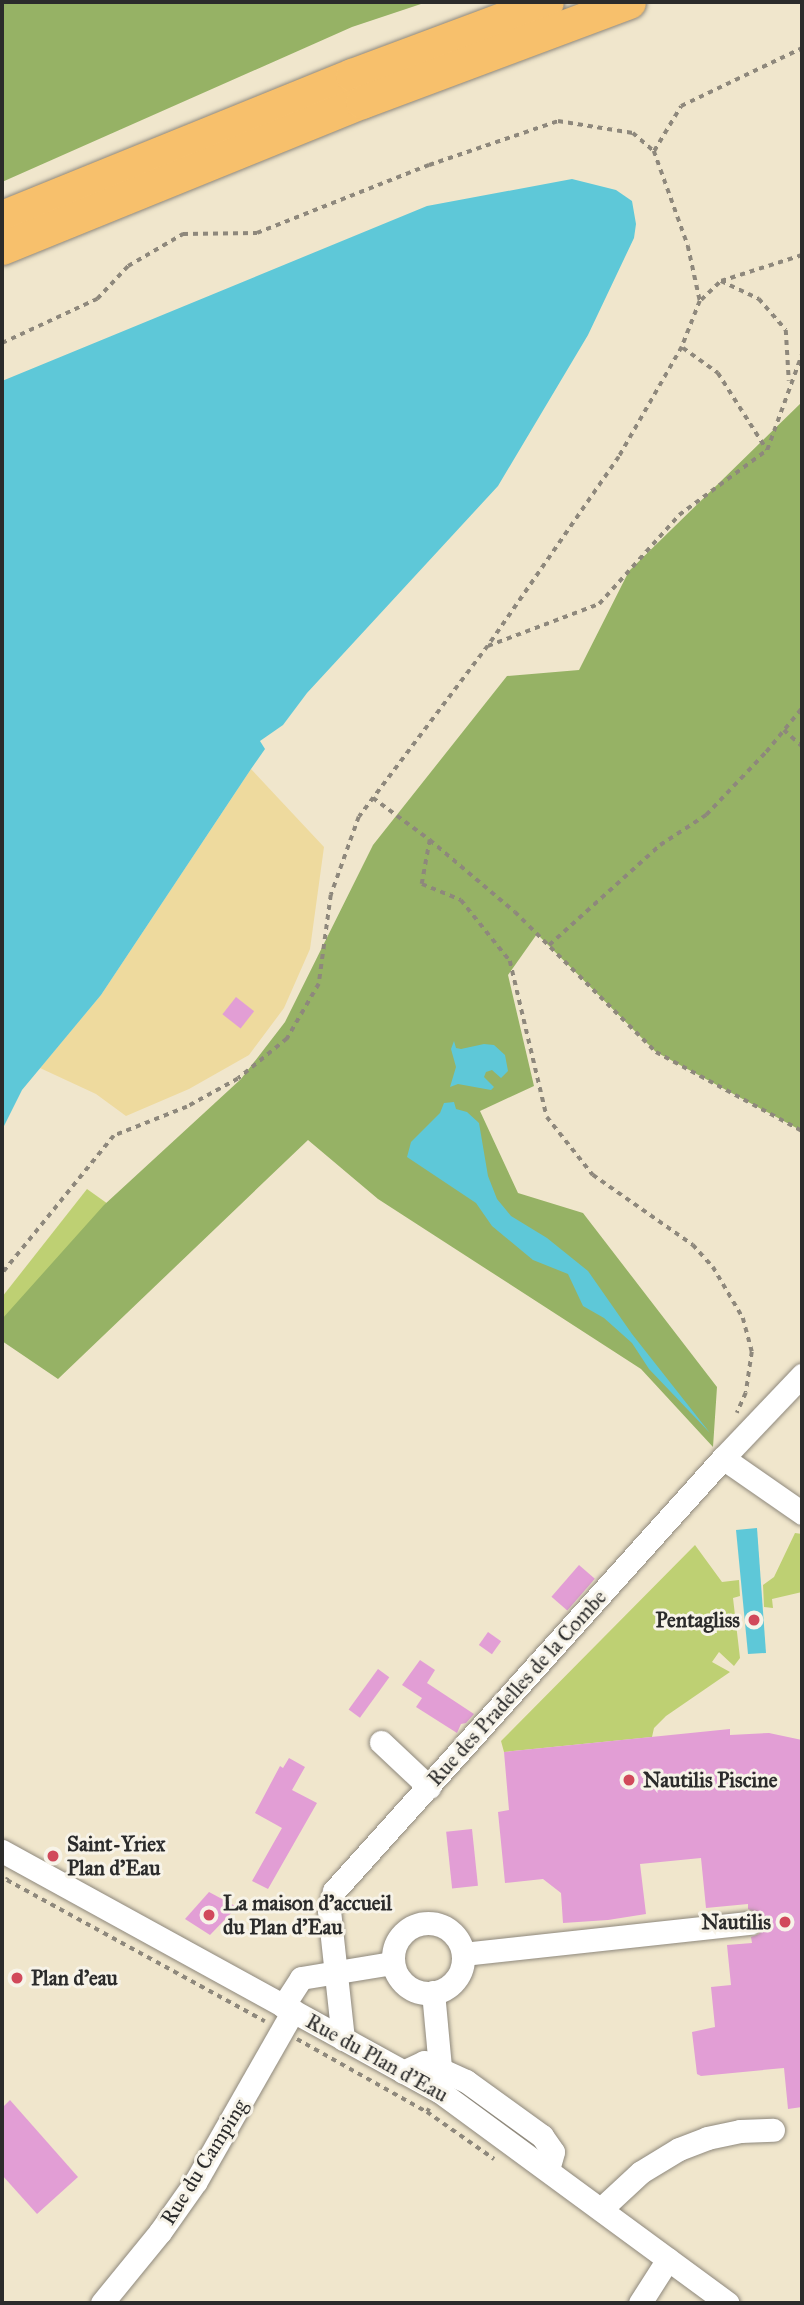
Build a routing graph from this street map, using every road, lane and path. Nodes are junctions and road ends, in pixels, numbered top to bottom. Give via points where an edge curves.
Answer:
1 (547, 2) edge
2 (629, 2) edge
3 (802, 48) edge
4 (654, 151) junction
5 (2, 217) edge
6 (2, 248) edge
7 (802, 255) edge
8 (721, 281) junction
9 (700, 301) junction
10 (2, 343) edge
11 (682, 347) junction
12 (802, 354) edge
13 (789, 383) junction
14 (767, 450) junction
15 (488, 646) junction
16 (802, 708) edge
17 (784, 730) junction
18 (802, 746) edge
19 (372, 797) junction
20 (430, 840) junction
21 (548, 945) junction
22 (802, 1131) edge
23 (2, 1274) edge
24 (802, 1375) edge
25 (734, 1418) dead end
26 (723, 1458) junction
27 (802, 1513) edge
28 (381, 1742) dead end
29 (429, 1787) junction
30 (2, 1851) edge
31 (750, 1923) dead end
32 (463, 1954) junction
33 (393, 1963) junction
34 (335, 1970) junction
35 (433, 1992) junction
36 (288, 2008) junction
37 (294, 2038) dead end
38 (344, 2039) junction
39 (440, 2067) junction
40 (403, 2072) junction
41 (439, 2091) junction
42 (773, 2130) dead end
43 (548, 2169) junction
44 (601, 2209) junction
45 (668, 2259) junction
46 (102, 2303) edge
47 (640, 2303) edge
48 (728, 2303) edge

1 - 5 highway via 352,75
2 - 6 highway via 362,102
3 - 4 path via 681,106
4 - 9 path via 688,246
4 - 10 path via 633,133 558,121 429,165 257,233 183,234 128,266 97,299
7 - 8 path
8 - 9 path
8 - 13 path via 759,299 786,330
9 - 11 path
11 - 14 path via 718,373
11 - 15 path via 619,457
12 - 13 path
13 - 14 path
14 - 15 path via 679,515 599,604
15 - 19 path
16 - 17 path
17 - 18 path
17 - 21 path via 706,815 660,845
19 - 20 path
19 - 23 path via 359,817 331,895 319,984 287,1038 238,1079 187,1107 114,1136
20 - 21 path
20 - 25 path via 422,884 461,900 510,961 547,1116 593,1175 693,1245 713,1267 743,1318 752,1352 746,1393
21 - 22 path via 656,1052
24 - 26 street, Rue des Pradelles de la Combe
26 - 27 street
26 - 29 street, Rue des Pradelles de la Combe
28 - 29 street
29 - 34 street, Rue des Pradelles de la Combe via 334,1891 329,1910
30 - 36 street, Rue du Plan d'Eau
31 - 32 street
32 - 33 street via 454,1934 423,1922 396,1941
32 - 35 street via 458,1976
33 - 34 street, Rue du Camping
33 - 35 street via 401,1981 410,1988
34 - 36 street, Rue du Camping via 301,1978
34 - 38 street, Rue des Pradelles de la Combe
35 - 39 street
36 - 38 street, Rue du Plan d'Eau
36 - 46 street, Rue du Camping via 196,2181
37 - 41 path via 427,2112
38 - 40 street, Rue du Plan d'Eau
39 - 40 street via 424,2062
39 - 43 street via 542,2136 553,2152
40 - 41 street, Rue du Plan d'Eau
41 - 43 street, Rue du Plan d'Eau
42 - 44 street via 740,2131 680,2149 641,2172
43 - 44 street, Rue du Plan d'Eau
44 - 45 street, Rue du Plan d'Eau
45 - 47 street
45 - 48 street, Rue du Plan d'Eau

